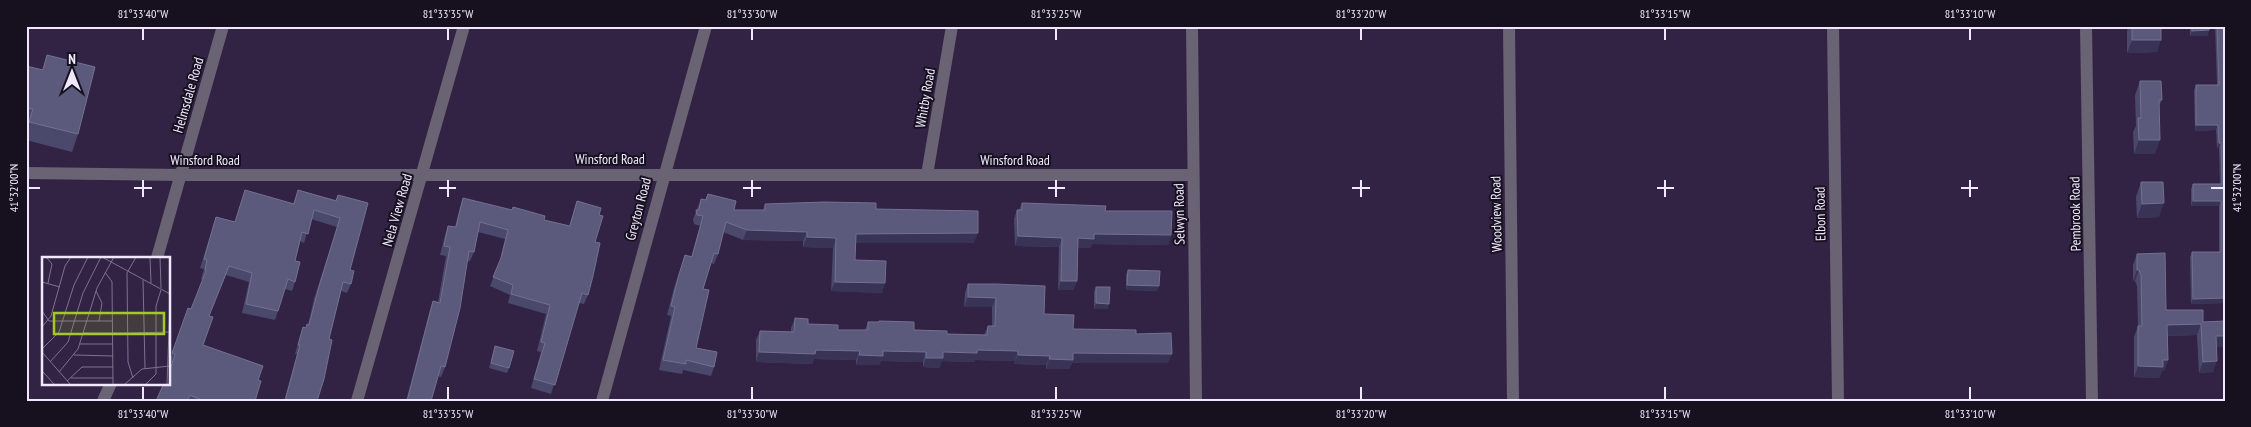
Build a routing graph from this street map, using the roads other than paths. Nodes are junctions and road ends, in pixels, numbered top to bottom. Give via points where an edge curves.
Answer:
1 (223, 26) edge
2 (464, 26) edge
3 (706, 26) edge
4 (952, 26) edge
5 (1192, 26) edge
6 (1510, 26) edge
7 (1832, 26) edge
8 (2086, 26) edge
9 (26, 173) edge
10 (663, 174) junction
11 (181, 175) junction
12 (422, 175) junction
13 (927, 175) junction
14 (1193, 175) junction
15 (157, 257) edge
16 (111, 384) edge
17 (103, 401) edge
18 (357, 401) edge
19 (602, 401) edge
20 (1196, 401) edge
21 (1513, 401) edge
22 (1838, 401) edge
23 (2092, 401) edge

1 - 11 street, Helmsdale Road
2 - 12 street, Nela View Road
3 - 10 street, Greyton Road
4 - 13 street, Whitby Road
5 - 14 street, Selwyn Road
6 - 21 street, Woodview Road
7 - 22 street, Elbon Road
8 - 23 street, Pembrook Road
9 - 11 street, Winsford Road
10 - 12 street, Winsford Road
10 - 13 street, Winsford Road
10 - 19 street, Greyton Road
11 - 12 street, Winsford Road
11 - 15 street, Helmsdale Road
12 - 18 street, Nela View Road
13 - 14 street, Winsford Road
14 - 20 street, Selwyn Road
16 - 17 street

